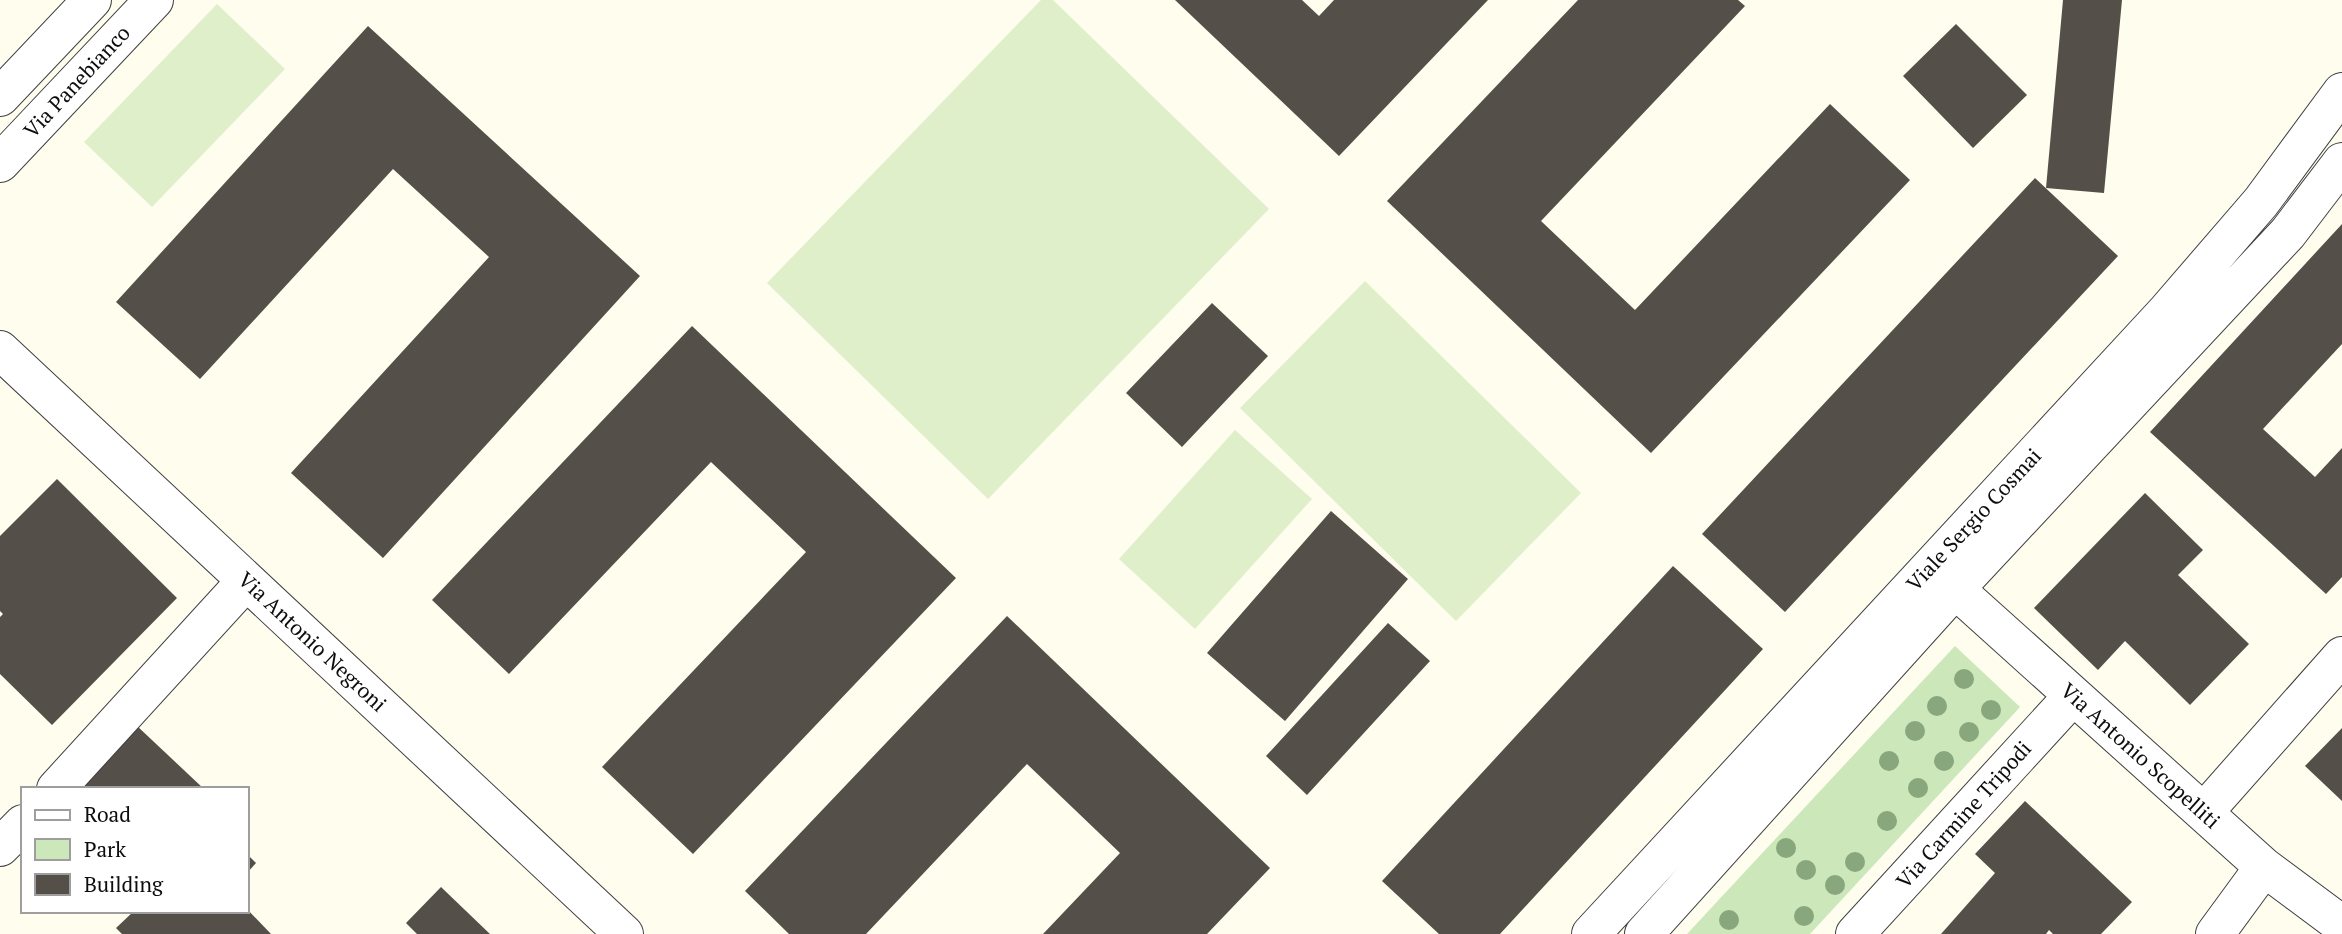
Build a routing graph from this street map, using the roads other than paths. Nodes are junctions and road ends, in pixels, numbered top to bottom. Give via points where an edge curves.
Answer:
1 (92, 0) edge
2 (154, 0) edge
3 (2342, 92) edge
4 (0, 97) edge
5 (2342, 162) edge
6 (0, 163) edge
7 (0, 350) edge
8 (246, 581) junction
9 (1955, 589) junction
10 (2342, 656) edge
11 (2072, 697) junction
12 (58, 787) edge
13 (2204, 812) junction
14 (2264, 867) junction
15 (2342, 925) edge
16 (624, 934) edge
17 (1591, 934) edge
18 (1644, 934) edge
19 (1855, 934) edge
20 (2215, 934) edge

1 - 4 street
2 - 6 street, Via Panebianco
3 - 17 street, Viale Sergio Cosmai via 2260,202 2167,311
5 - 9 street, Viale Sergio Cosmai via 2288,233
7 - 8 street, Via Antonio Negroni
8 - 12 street
8 - 16 street, Via Antonio Negroni
9 - 11 street, Via Antonio Scopelliti
9 - 18 street, Viale Sergio Cosmai
10 - 13 street
11 - 13 street, Via Antonio Scopelliti
11 - 19 street, Via Carmine Tripodi
13 - 14 street, Via Antonio Scopelliti
14 - 15 street, Via Antonio Scopelliti
14 - 20 street

